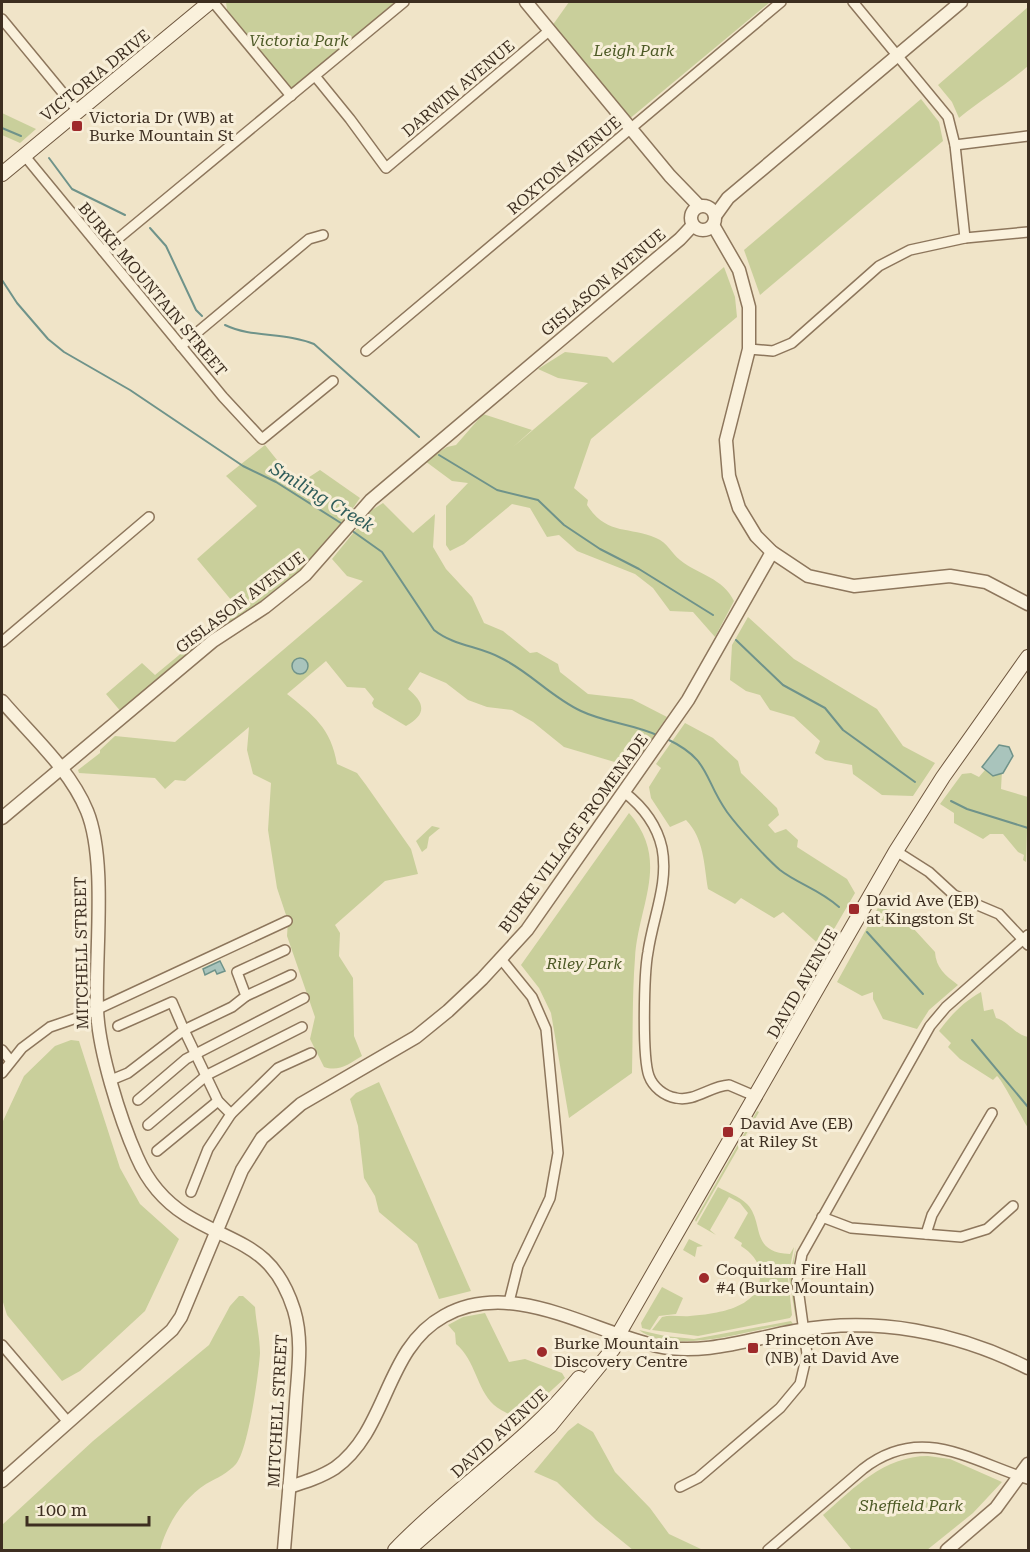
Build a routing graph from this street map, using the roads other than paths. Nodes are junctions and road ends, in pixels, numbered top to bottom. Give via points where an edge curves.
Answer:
1 (212, 2) edge
2 (404, 2) edge
3 (526, 2) edge
4 (781, 2) edge
5 (853, 2) edge
6 (961, 2) edge
7 (2, 19) edge
8 (550, 30) junction
9 (898, 54) junction
10 (315, 76) junction
11 (291, 96) junction
12 (77, 110) junction
13 (631, 128) junction
14 (1029, 136) edge
15 (955, 145) junction
16 (24, 155) junction
17 (2, 174) edge
18 (703, 219) junction
19 (1029, 232) edge
20 (323, 235) dead end
21 (965, 238) junction
22 (103, 251) junction
23 (182, 346) junction
24 (749, 349) junction
25 (366, 351) dead end
26 (333, 381) dead end
27 (148, 517) dead end
28 (772, 552) junction
29 (1029, 604) edge
30 (2, 642) edge
31 (1029, 657) edge
32 (2, 701) edge
33 (60, 769) junction
34 (624, 792) junction
35 (2, 818) edge
36 (896, 851) junction
37 (287, 921) dead end
38 (1027, 940) edge
39 (285, 950) dead end
40 (501, 959) junction
41 (291, 975) dead end
42 (246, 996) junction
43 (304, 998) dead end
44 (97, 1009) junction
45 (118, 1026) dead end
46 (302, 1027) dead end
47 (184, 1030) junction
48 (2, 1050) edge
49 (196, 1053) junction
50 (311, 1053) dead end
51 (10, 1060) junction
52 (2, 1072) edge
53 (207, 1075) junction
54 (111, 1080) junction
55 (756, 1096) junction
56 (138, 1100) dead end
57 (218, 1101) junction
58 (992, 1113) dead end
59 (231, 1114) junction
60 (148, 1125) dead end
61 (157, 1151) dead end
62 (191, 1192) dead end
63 (1013, 1206) dead end
64 (822, 1217) junction
65 (218, 1230) junction
66 (926, 1234) junction
67 (509, 1302) junction
68 (804, 1330) junction
69 (618, 1335) junction
70 (2, 1345) edge
71 (1029, 1368) edge
72 (68, 1422) junction
73 (1029, 1464) edge
74 (1024, 1478) edge
75 (2, 1481) edge
76 (680, 1486) dead end
77 (290, 1487) junction
78 (284, 1551) edge
79 (394, 1551) edge
80 (408, 1551) edge
81 (768, 1551) edge
82 (947, 1551) edge

1 - 11 street
1 - 12 main road, VICTORIA DRIVE
2 - 10 street
3 - 8 street
4 - 13 street, ROXTON AVENUE
5 - 9 street
6 - 9 street, GISLASON AVENUE
7 - 12 street
8 - 10 street, DARWIN AVENUE via 386,168
8 - 13 street
9 - 15 street via 946,114
9 - 18 street, GISLASON AVENUE
10 - 11 street
11 - 22 street
12 - 16 main road, VICTORIA DRIVE
13 - 18 street
13 - 25 street, ROXTON AVENUE
14 - 15 street
15 - 21 street
16 - 17 main road, VICTORIA DRIVE
16 - 22 street, BURKE MOUNTAIN STREET
18 - 24 street via 721,239 739,270 750,320
18 - 33 street, GISLASON AVENUE via 371,500 305,575 265,607 213,640
19 - 21 street
20 - 23 street via 309,239
21 - 24 street via 926,245 893,257 792,344 773,351
22 - 23 street, BURKE MOUNTAIN STREET
23 - 26 street, BURKE MOUNTAIN STREET via 262,439
24 - 28 street via 726,440 729,476 739,508 756,536
27 - 30 street
28 - 29 street via 808,576 854,586 950,576 986,582
28 - 34 street, BURKE VILLAGE PROMENADE via 703,675
31 - 36 main road, DAVID AVENUE via 943,777
32 - 33 street, MITCHELL STREET
33 - 35 street, GISLASON AVENUE
33 - 44 street, MITCHELL STREET via 79,793 93,829 97,865
34 - 40 street, BURKE VILLAGE PROMENADE via 527,930
34 - 55 street via 650,819 663,857 663,884 646,963 649,1075 659,1090 676,1098 693,1097 729,1085
36 - 38 street via 929,872 954,895 999,914
36 - 55 main road, DAVID AVENUE
37 - 44 street
38 - 64 street via 937,1017
39 - 42 street via 237,972
40 - 65 street, BURKE VILLAGE PROMENADE via 416,1036 286,1115 262,1138 242,1170
40 - 67 street via 527,989 546,1029 558,1153 550,1198 518,1266
41 - 42 street
42 - 47 street
43 - 49 street
44 - 51 street via 43,1032
44 - 54 street, MITCHELL STREET via 99,1039
45 - 47 street via 172,1002
46 - 53 street
47 - 49 street
47 - 54 street via 128,1073
48 - 51 street
49 - 53 street
49 - 56 street
50 - 59 street via 278,1068
51 - 52 street
53 - 57 street
53 - 60 street
54 - 65 street, MITCHELL STREET via 134,1150 150,1181 179,1210
55 - 69 main road, DAVID AVENUE
57 - 59 street
57 - 61 street
58 - 66 street via 932,1215
59 - 62 street via 208,1149
63 - 66 street via 992,1226 975,1234 952,1238
64 - 66 street via 851,1227
64 - 68 street via 798,1266
65 - 72 street, BURKE VILLAGE PROMENADE via 172,1330
65 - 77 street, MITCHELL STREET via 249,1246 268,1264 294,1309 300,1347
67 - 69 street
67 - 77 street via 468,1306 431,1324 405,1352 370,1427 354,1451 324,1474
68 - 69 street via 693,1349 658,1346
68 - 71 street via 860,1326 922,1332 976,1346
68 - 76 street via 806,1363 792,1396 698,1478
69 - 79 main road, DAVID AVENUE via 607,1342 536,1426
69 - 80 main road, DAVID AVENUE via 613,1349 550,1426
70 - 72 street
72 - 75 street, BURKE VILLAGE PROMENADE
73 - 74 street
74 - 81 street via 943,1448 898,1450 863,1469
74 - 82 street via 991,1514
77 - 78 street, MITCHELL STREET

